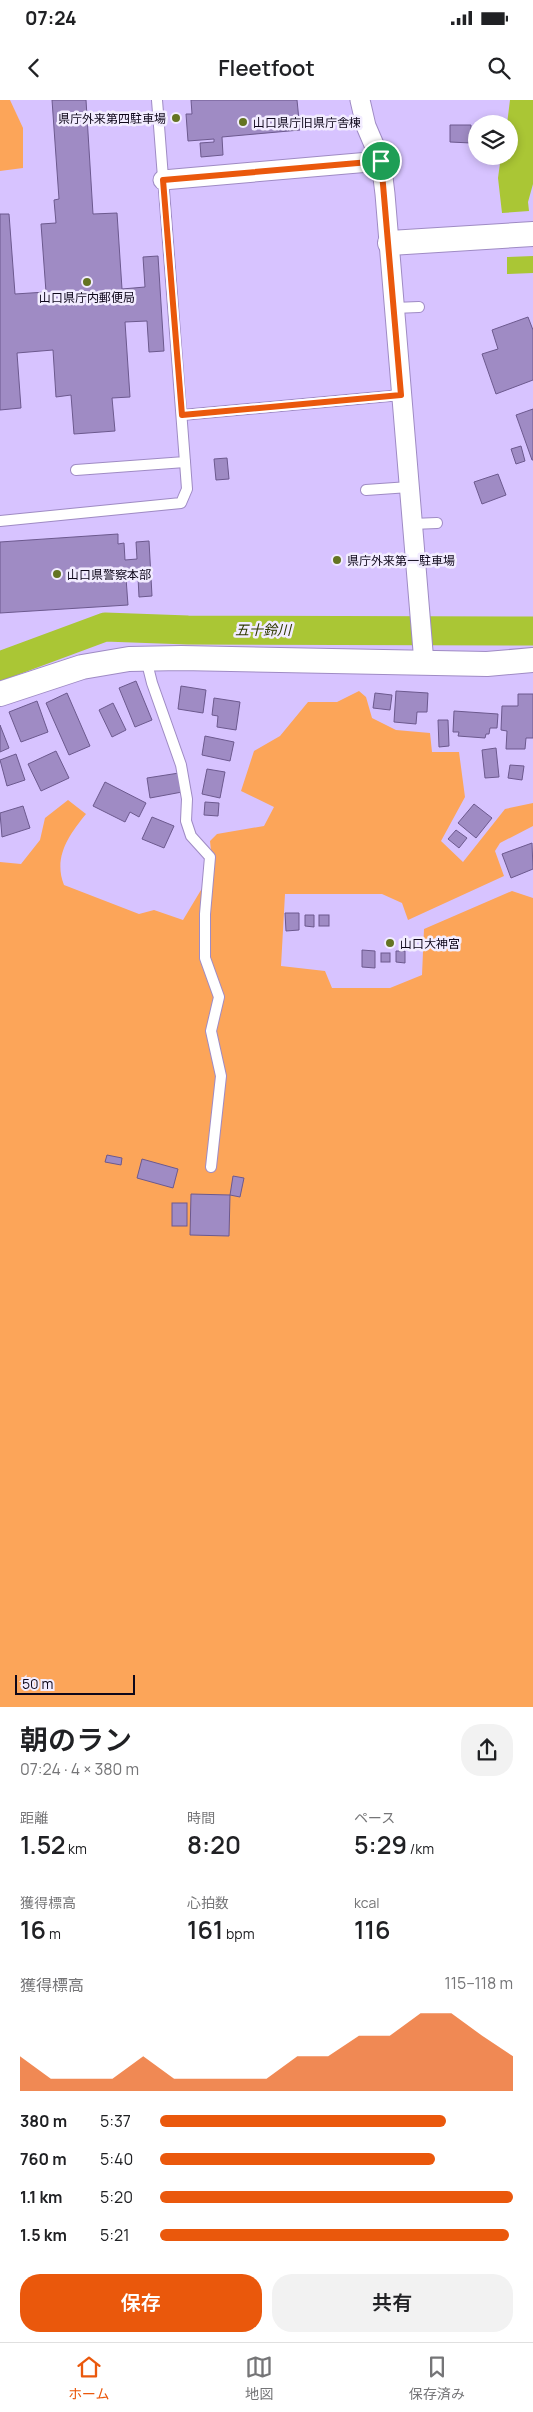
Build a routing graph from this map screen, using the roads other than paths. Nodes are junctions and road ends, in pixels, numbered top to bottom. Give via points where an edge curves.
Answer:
1 (156, 100) edge
2 (360, 100) edge
3 (381, 161) junction
4 (163, 180) junction
5 (533, 234) edge
6 (390, 243) junction
7 (419, 307) dead end
8 (394, 308) junction
9 (401, 395) junction
10 (182, 415) junction
11 (185, 462) junction
12 (76, 470) dead end
13 (410, 488) junction
14 (366, 490) dead end
15 (0, 521) edge
16 (437, 523) dead end
17 (412, 524) junction
18 (146, 659) junction
19 (533, 660) edge
20 (424, 663) junction
21 (0, 694) edge
22 (211, 1167) dead end

1 - 4 lane
2 - 3 street via 366,126
3 - 4 street
3 - 6 street
4 - 10 lane
5 - 6 street
6 - 8 street
7 - 8 lane
8 - 9 street
9 - 10 lane
9 - 13 street
10 - 11 lane
11 - 12 lane
11 - 15 lane via 187,489 182,504
13 - 14 lane
13 - 17 street
16 - 17 lane
17 - 20 street
18 - 20 street
18 - 21 street via 82,667
18 - 22 lane via 181,765 188,799 186,822 191,836 210,857 205,958 219,997 211,1031 221,1076
19 - 20 street via 487,664

